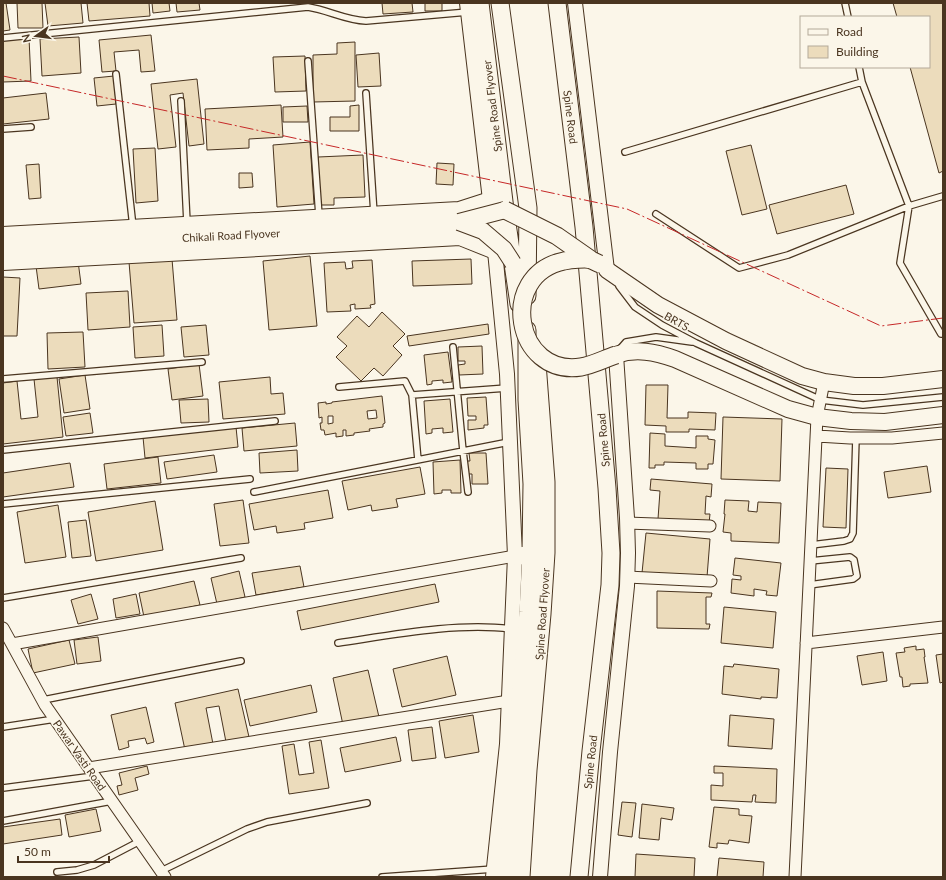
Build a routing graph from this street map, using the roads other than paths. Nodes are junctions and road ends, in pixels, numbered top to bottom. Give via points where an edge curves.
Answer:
1 (500, 3) edge
2 (557, 3) edge
3 (574, 3) edge
4 (845, 3) edge
5 (471, 6) edge
6 (848, 16) edge
7 (3, 38) edge
8 (308, 61) dead end
9 (859, 68) edge
10 (116, 74) dead end
11 (862, 82) junction
12 (366, 93) dead end
13 (182, 101) dead end
14 (31, 127) dead end
15 (3, 129) edge
16 (625, 152) dead end
17 (943, 196) edge
18 (490, 200) junction
19 (909, 206) junction
20 (505, 210) junction
21 (374, 214) junction
22 (656, 214) dead end
23 (319, 218) junction
24 (458, 222) junction
25 (187, 225) junction
26 (133, 228) junction
27 (3, 235) edge
28 (3, 248) edge
29 (495, 251) junction
30 (3, 262) edge
31 (513, 263) junction
32 (599, 264) junction
33 (521, 314) junction
34 (943, 334) edge
35 (696, 343) junction
36 (453, 347) dead end
37 (536, 350) junction
38 (616, 355) junction
39 (202, 362) dead end
40 (3, 378) edge
41 (943, 379) edge
42 (824, 382) junction
43 (339, 387) dead end
44 (508, 388) junction
45 (457, 392) junction
46 (412, 395) junction
47 (943, 397) edge
48 (821, 400) junction
49 (943, 415) edge
50 (817, 417) junction
51 (275, 421) dead end
52 (943, 433) edge
53 (816, 436) junction
54 (856, 438) junction
55 (509, 442) junction
56 (3, 450) edge
57 (463, 451) junction
58 (418, 460) junction
59 (250, 479) dead end
60 (254, 492) dead end
61 (468, 492) dead end
62 (3, 504) edge
63 (627, 523) junction
64 (710, 526) dead end
65 (811, 545) junction
66 (523, 555) junction
67 (241, 558) dead end
68 (810, 561) junction
69 (627, 577) junction
70 (711, 581) dead end
71 (809, 585) junction
72 (3, 598) edge
73 (943, 627) edge
74 (3, 628) edge
75 (512, 629) junction
76 (338, 643) dead end
77 (806, 643) junction
78 (12, 644) junction
79 (241, 661) dead end
80 (43, 700) junction
81 (509, 701) junction
82 (55, 719) junction
83 (3, 727) edge
84 (92, 772) junction
85 (3, 788) edge
86 (112, 801) junction
87 (367, 803) dead end
88 (3, 821) edge
89 (140, 841) junction
90 (57, 872) dead end
91 (163, 874) edge
92 (498, 874) edge
93 (382, 877) edge
94 (521, 877) edge
95 (579, 877) edge
96 (600, 877) edge
97 (795, 877) edge

1 - 66 main road via 528,208 527,400 532,484
2 - 95 main road, Spine Road via 584,227 611,553 610,585
3 - 32 street, Spine Road
4 - 6 lane
5 - 7 lane via 366,21 353,21 308,7
5 - 18 street
5 - 20 main road, Spine Road Flyover
8 - 23 lane
9 - 11 lane
10 - 26 lane
11 - 16 lane
11 - 19 lane
12 - 21 lane
13 - 25 lane
14 - 15 lane
17 - 19 lane
18 - 21 main road via 459,210
18 - 29 street
19 - 22 lane via 788,255 739,268
19 - 34 lane via 900,263
20 - 24 main road, Chikali Road Flyover, bridge
20 - 31 main road, Spine Road Flyover, bridge
20 - 32 main road, bridge via 557,236
21 - 23 main road
23 - 25 main road
24 - 28 main road, Chikali Road Flyover
24 - 31 main road, Chikali Road Flyover, bridge via 483,231 504,249
25 - 26 main road
26 - 27 main road
29 - 30 main road via 460,237
29 - 44 street
31 - 33 main road, Spine Road Flyover
32 - 33 main road, Spine Road Flyover, bridge via 569,260 542,271 529,286
32 - 35 lane, BRTS via 635,307
32 - 42 main road via 658,305 726,341 795,373
33 - 37 main road, Spine Road Flyover, bridge via 525,334
35 - 38 lane, BRTS via 656,337 626,342
35 - 48 lane
36 - 45 lane
37 - 38 main road, Spine Road Flyover, bridge via 551,362 570,368 590,365
37 - 94 main road, Spine Road Flyover via 546,482 546,553
38 - 50 main road via 633,351 660,354 788,409
38 - 63 street, Spine Road
39 - 40 lane
41 - 42 main road via 883,386
42 - 48 street
43 - 46 lane via 405,381
44 - 45 lane
44 - 55 street
45 - 46 lane
45 - 57 lane
46 - 58 lane
47 - 48 lane via 863,405
48 - 50 street
49 - 50 main road via 885,422
50 - 53 street
51 - 56 lane
52 - 54 street via 892,438
53 - 54 street
53 - 65 street
54 - 65 lane via 853,533 850,539 844,541
55 - 57 lane
55 - 66 street
57 - 58 lane
57 - 61 lane
58 - 60 lane
59 - 62 lane
63 - 64 street
63 - 69 street, Spine Road
65 - 68 street
66 - 75 street
66 - 78 street
66 - 92 main road via 528,612 514,768
67 - 72 lane
68 - 71 street
68 - 71 lane via 850,557 854,560 857,576 853,579
69 - 70 street
69 - 96 street, Spine Road
71 - 77 street
73 - 77 street
74 - 78 street, Pawar Vasti Road
75 - 76 lane via 449,629 401,633
75 - 81 street
77 - 97 street
78 - 80 street, Pawar Vasti Road
79 - 80 lane
80 - 82 street, Pawar Vasti Road
81 - 84 street
81 - 92 street
82 - 83 lane
82 - 84 street, Pawar Vasti Road
84 - 85 lane
84 - 86 street, Pawar Vasti Road
86 - 88 lane
86 - 89 street, Pawar Vasti Road
87 - 91 lane via 267,822 247,829
89 - 90 lane via 94,865
89 - 91 street, Pawar Vasti Road
92 - 93 lane

